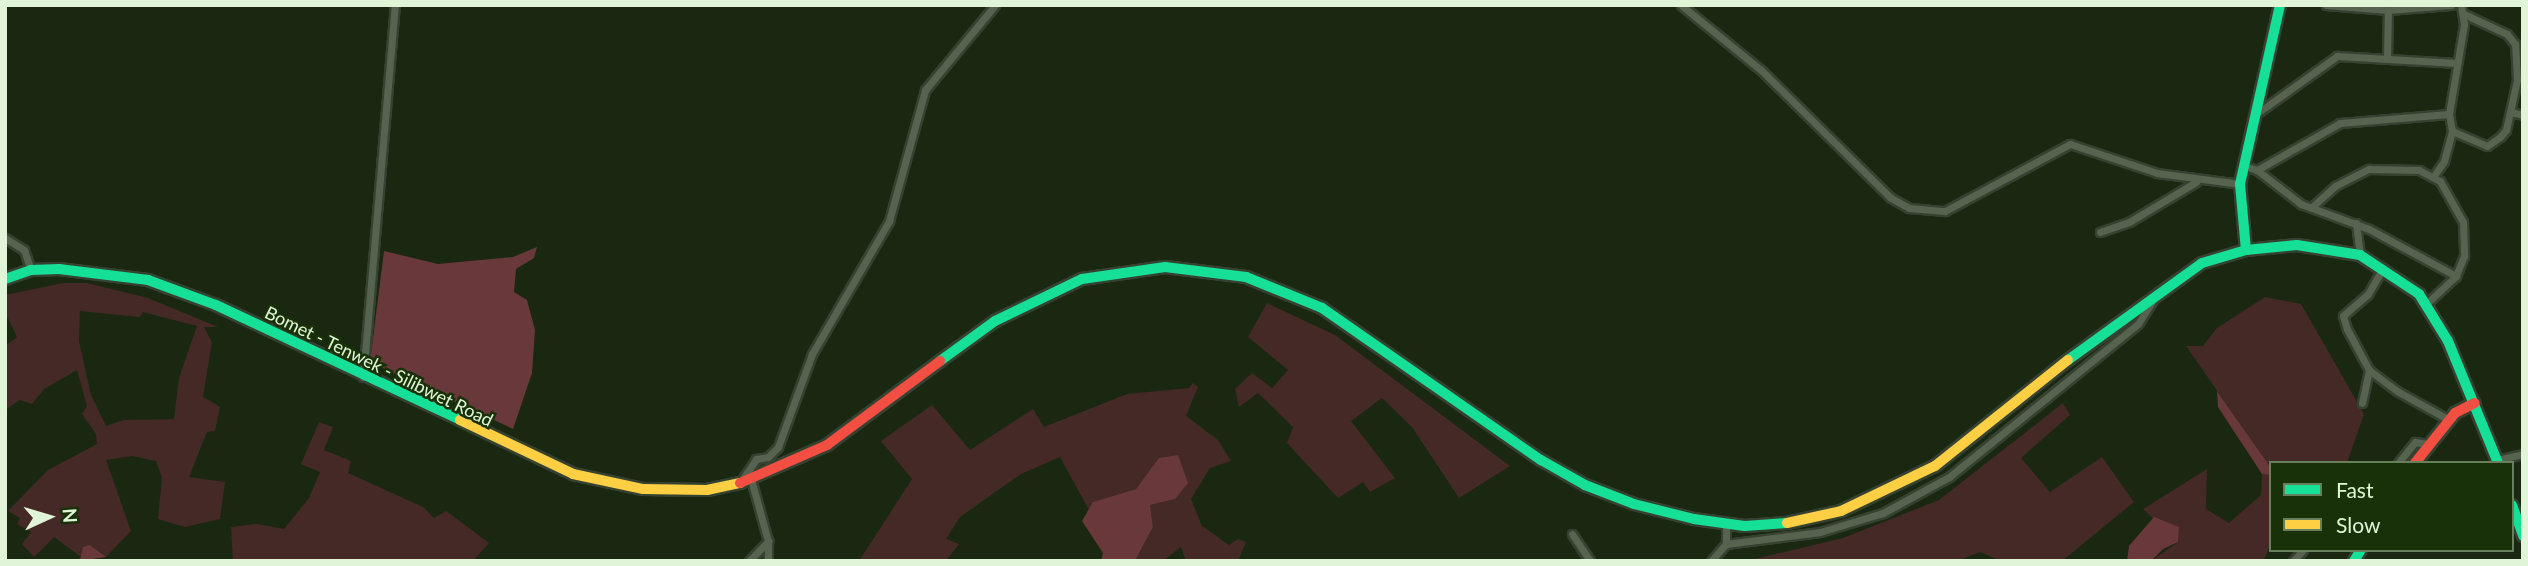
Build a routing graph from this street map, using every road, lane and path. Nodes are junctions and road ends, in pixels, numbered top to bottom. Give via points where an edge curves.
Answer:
1 (395, 5) edge
2 (995, 5) edge
3 (1681, 5) edge
4 (2280, 5) edge
5 (2326, 5) edge
6 (2451, 5) edge
7 (2461, 5) edge
8 (2388, 10) junction
9 (2464, 14) junction
10 (2387, 57) junction
11 (2457, 63) junction
12 (2511, 112) junction
13 (2256, 114) junction
14 (2449, 114) junction
15 (2523, 114) edge
16 (2452, 131) junction
17 (2244, 166) junction
18 (2258, 170) junction
19 (2433, 177) junction
20 (2196, 182) junction
21 (2240, 184) junction
22 (2312, 206) junction
23 (2356, 223) junction
24 (2100, 232) dead end
25 (5, 238) edge
26 (2246, 250) junction
27 (2360, 255) junction
28 (2384, 267) junction
29 (31, 270) junction
30 (2456, 276) junction
31 (5, 279) edge
32 (2157, 293) junction
33 (2426, 304) junction
34 (2369, 370) junction
35 (363, 377) junction
36 (2362, 402) dead end
37 (2475, 403) junction
38 (2449, 419) junction
39 (2428, 444) junction
40 (2523, 454) edge
41 (2400, 461) edge
42 (2415, 461) edge
43 (2498, 461) edge
44 (2501, 461) edge
45 (751, 479) junction
46 (740, 483) junction
47 (2514, 511) edge
48 (1726, 524) junction
49 (1572, 534) dead end
50 (2523, 536) edge
51 (768, 541) junction
52 (1726, 544) junction
53 (749, 561) edge
54 (768, 561) edge
55 (1590, 561) edge
56 (1711, 561) edge

1 - 35 street
2 - 46 street via 925,90 879,243 812,354 778,447 768,457 756,459
3 - 20 street via 1761,70 1891,198 1909,208 1945,211 2070,144
4 - 13 main road
5 - 8 street
6 - 8 street
7 - 9 street
8 - 10 street
9 - 11 street
9 - 12 street via 2507,34 2515,44
10 - 11 street
10 - 13 street via 2337,56
11 - 14 street
12 - 15 street
12 - 16 street via 2506,130 2487,146
13 - 17 main road
14 - 16 street
14 - 18 street via 2340,123
16 - 19 street via 2444,160
17 - 18 street
17 - 21 main road
18 - 22 street via 2290,196
19 - 22 street via 2419,170 2369,169 2330,189
19 - 30 street via 2451,194 2463,222 2464,256
20 - 21 street
20 - 24 street via 2129,222
21 - 26 main road
22 - 23 street
23 - 27 street
23 - 30 street
25 - 29 street via 24,250
26 - 27 main road, Bomet - Tenwek - Silibwet Road via 2318,245
26 - 32 main road, Bomet - Tenwek - Silibwet Road via 2202,263
27 - 28 main road, Bomet - Tenwek - Silibwet Road
28 - 33 main road, Bomet - Tenwek - Silibwet Road
28 - 34 street via 2368,294 2343,316
29 - 31 main road, Bomet - Tenwek - Silibwet Road
29 - 35 main road, Bomet - Tenwek - Silibwet Road via 115,273 173,288
30 - 33 street
32 - 48 main road, Bomet - Tenwek - Silibwet Road via 1966,443 1908,482 1811,519
32 - 52 street via 2138,324 1949,477 1883,513 1820,532
33 - 37 main road
34 - 36 street
34 - 38 street
35 - 46 main road, Bomet - Tenwek - Silibwet Road via 573,474 643,489 707,490
37 - 38 main road
37 - 43 main road
38 - 39 main road
39 - 41 street via 2415,442
39 - 42 main road
40 - 44 street
45 - 46 main road, Bomet - Tenwek - Silibwet Road
45 - 48 main road, Bomet - Tenwek - Silibwet Road via 827,445 984,329 1036,299 1082,279 1165,267 1246,277 1310,303 1355,328 1557,470 1634,504
45 - 51 street
47 - 50 main road
48 - 52 street
49 - 55 street
51 - 53 street
51 - 54 street
52 - 56 street

